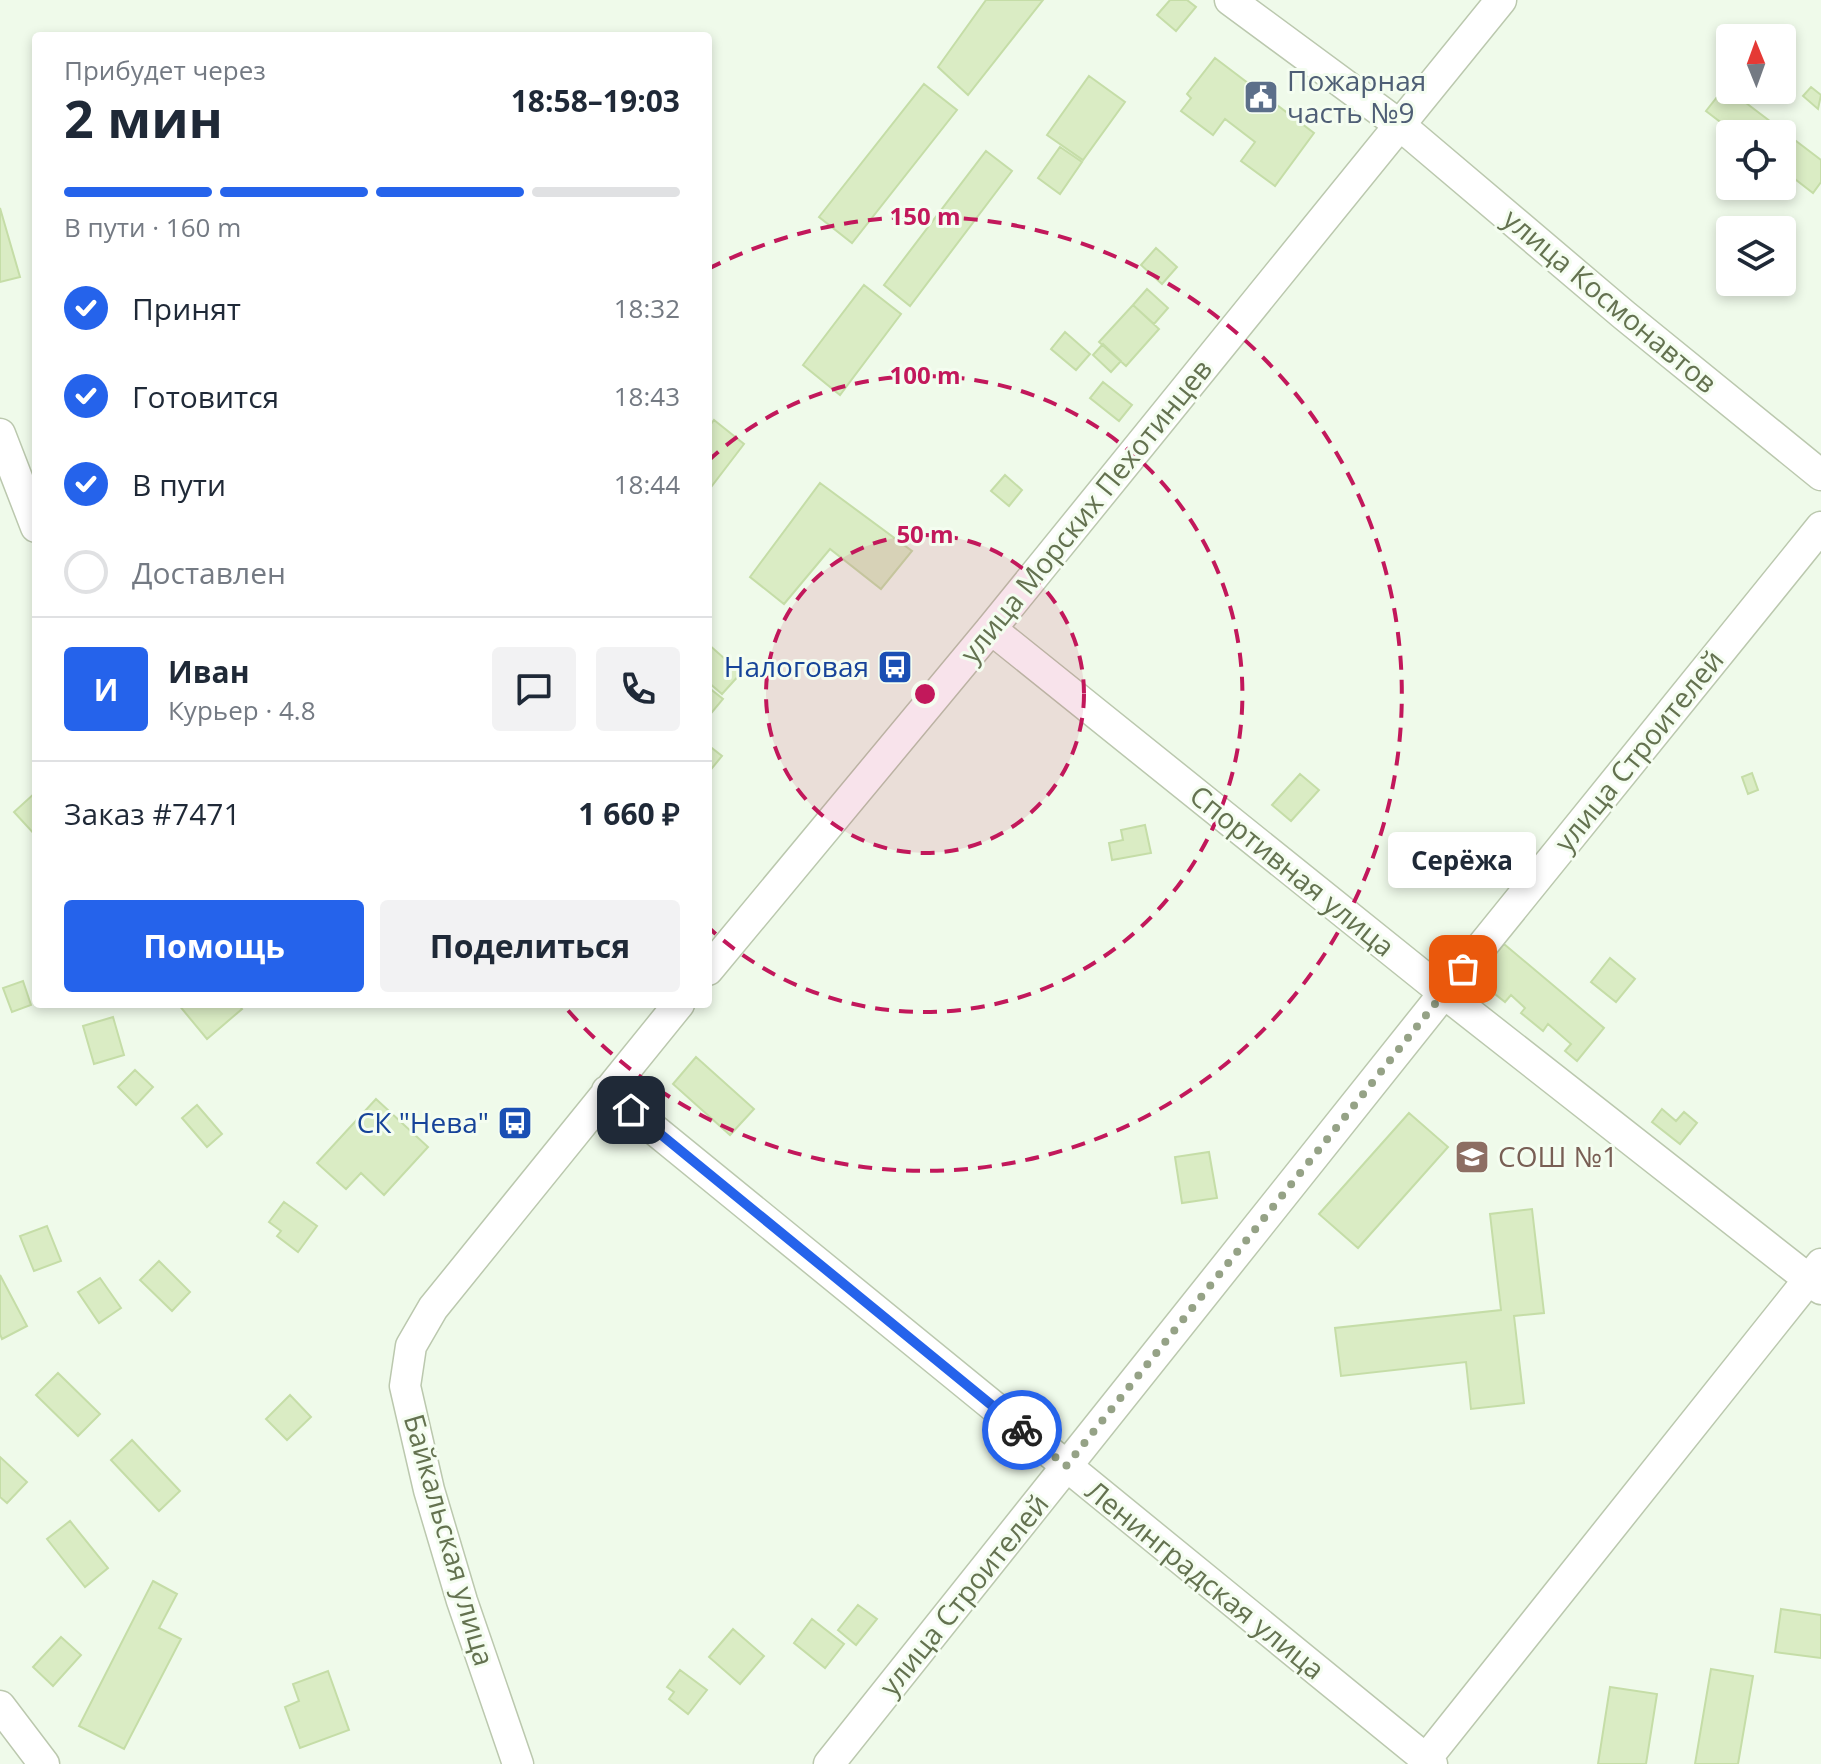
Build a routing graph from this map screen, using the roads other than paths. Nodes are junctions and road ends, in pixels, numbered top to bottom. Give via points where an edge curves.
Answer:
1 (1230, 0) edge
2 (1501, 0) edge
3 (1401, 126) junction
4 (0, 434) edge
5 (1821, 475) edge
6 (32, 517) edge
7 (1821, 527) edge
8 (991, 629) junction
9 (712, 965) edge
10 (1444, 993) junction
11 (676, 1008) edge
12 (607, 1091) junction
13 (1817, 1277) edge
14 (1066, 1466) junction
15 (0, 1706) edge
16 (1429, 1762) edge
17 (44, 1764) edge
18 (518, 1764) edge
19 (829, 1764) edge

1 - 3 street, улица Космонавтов
2 - 3 street, улица Морских Пехотинцев
3 - 5 street, улица Космонавтов
3 - 8 street, улица Морских Пехотинцев
4 - 6 street
7 - 10 street, улица Строителей
8 - 9 street, улица Морских Пехотинцев
8 - 10 street, Спортивная улица
10 - 13 street, Спортивная улица
10 - 14 street, улица Строителей
11 - 12 street
12 - 14 street, Ленинградская улица
12 - 18 street, Байкальская улица via 433,1308 411,1346 405,1386 462,1601
13 - 16 street
14 - 16 street, Ленинградская улица
14 - 19 street, улица Строителей
15 - 17 street

